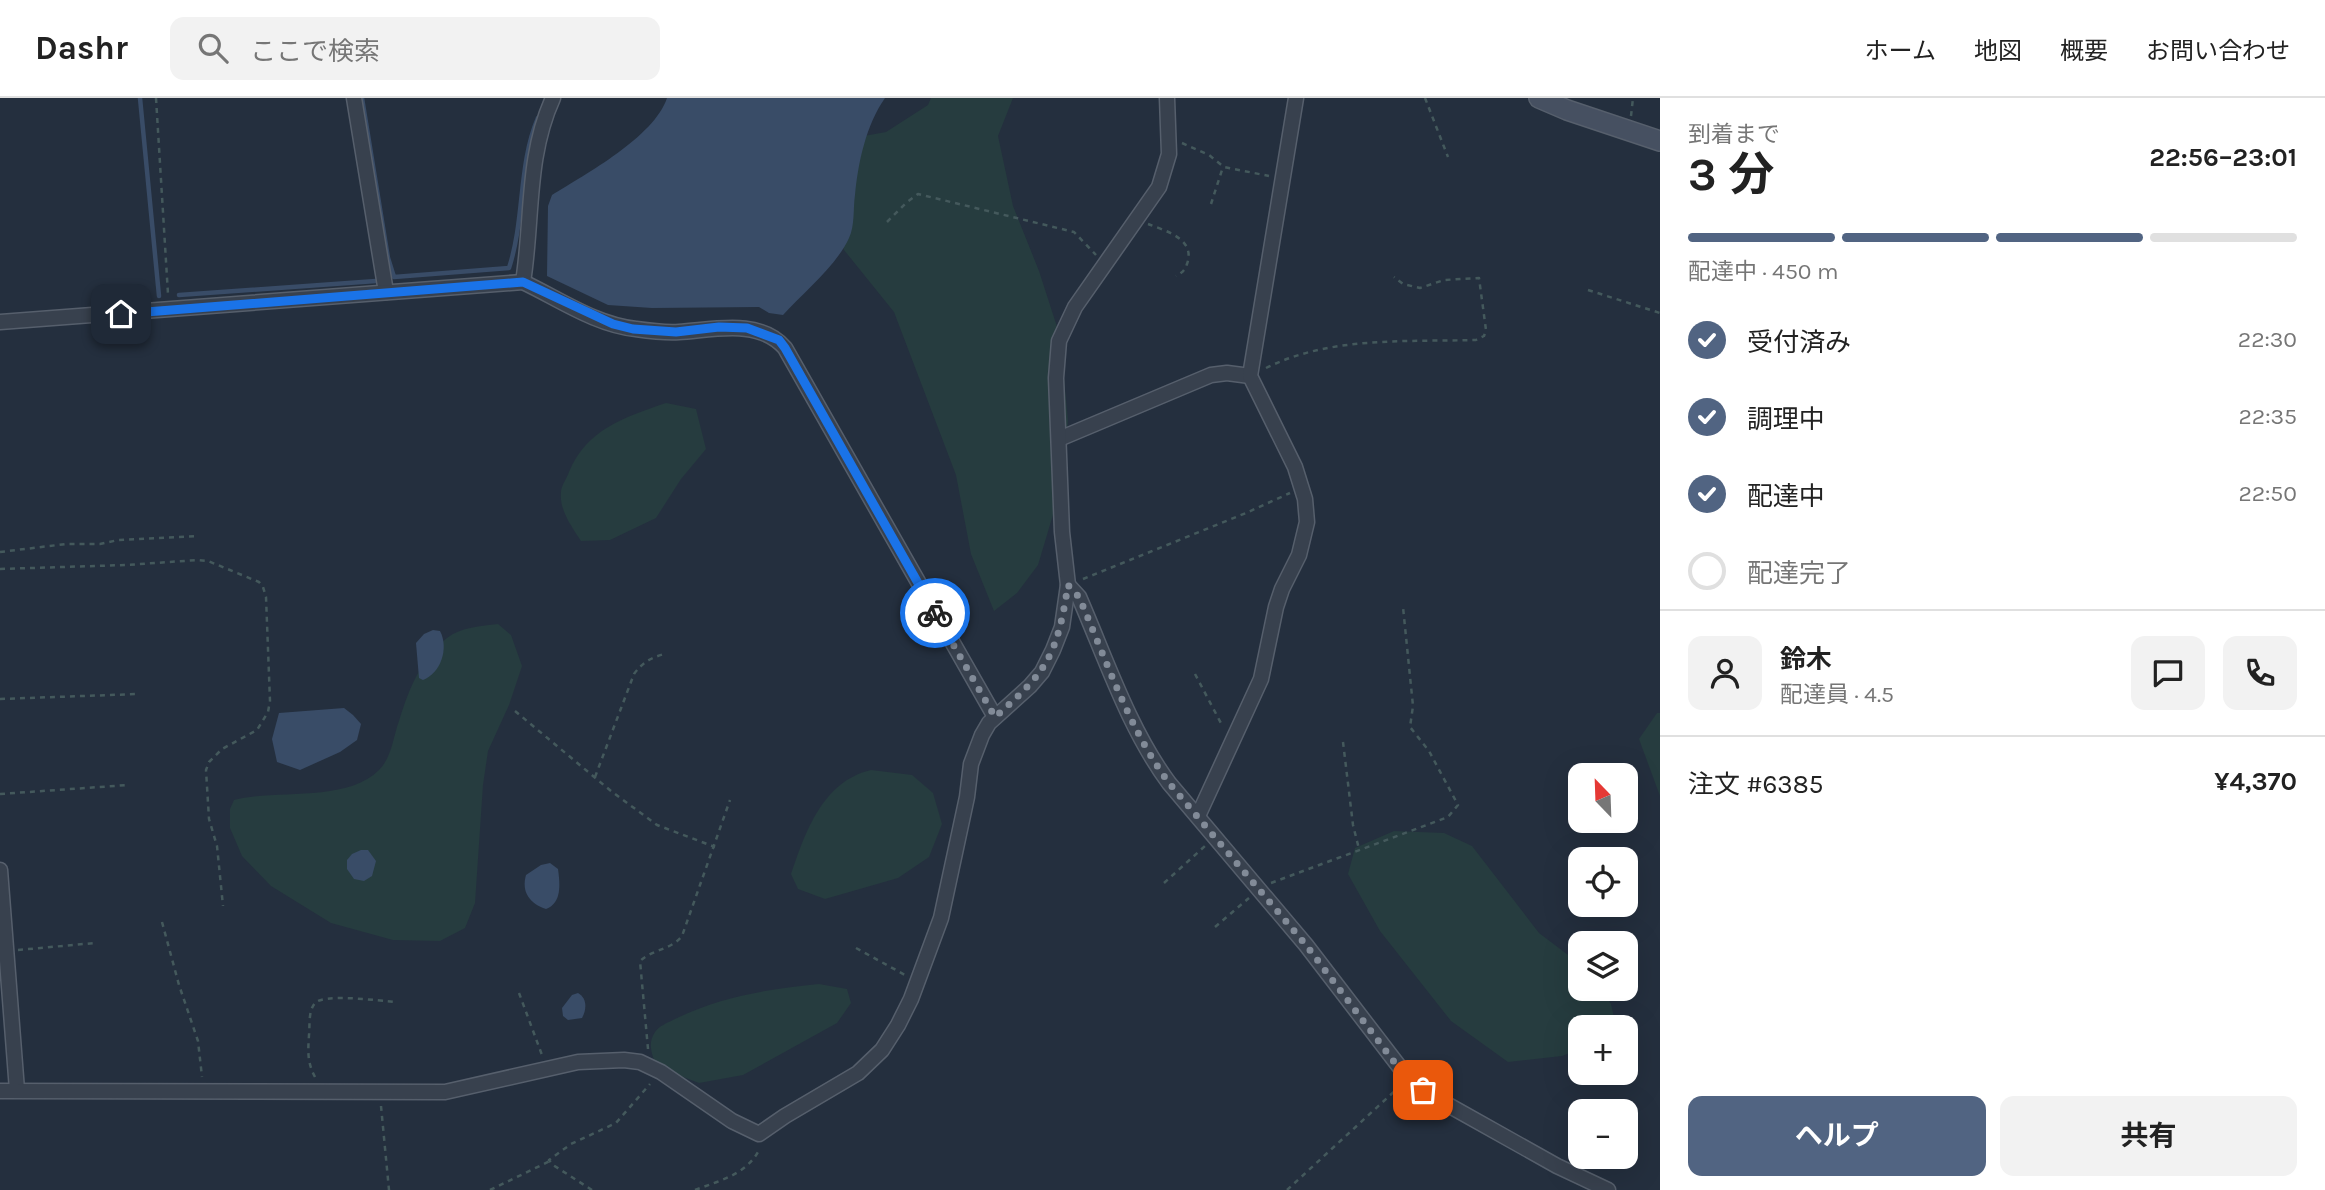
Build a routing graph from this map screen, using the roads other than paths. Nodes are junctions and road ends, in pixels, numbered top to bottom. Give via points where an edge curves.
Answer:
1 (354, 98) edge
2 (553, 98) edge
3 (1167, 98) edge
4 (1296, 98) edge
5 (1539, 98) edge
6 (1660, 141) edge
7 (523, 282) junction
8 (386, 292) junction
9 (0, 323) edge
10 (1250, 376) junction
11 (1059, 439) junction
12 (1068, 585) junction
13 (995, 717) junction
14 (1198, 816) junction
15 (0, 870) edge
16 (17, 1090) junction
17 (0, 1091) edge
18 (1608, 1190) edge

1 - 8 street
2 - 7 street via 531,183
3 - 11 street via 1169,153 1159,187 1075,307 1059,341
4 - 10 street
5 - 6 street
7 - 8 street
7 - 13 street via 598,319 633,329 747,328 779,340
8 - 9 street
10 - 11 street via 1211,375
10 - 14 street via 1302,488 1307,522 1276,607 1261,679
11 - 12 street
12 - 13 street via 1062,627 1042,672
12 - 14 street via 1079,597 1140,739
13 - 16 street via 982,734 971,764 941,918 898,1025 870,1063 759,1134 732,1121 677,1081 624,1060 600,1059 445,1093
14 - 18 street via 1408,1078 1452,1108
15 - 16 street
16 - 17 street

